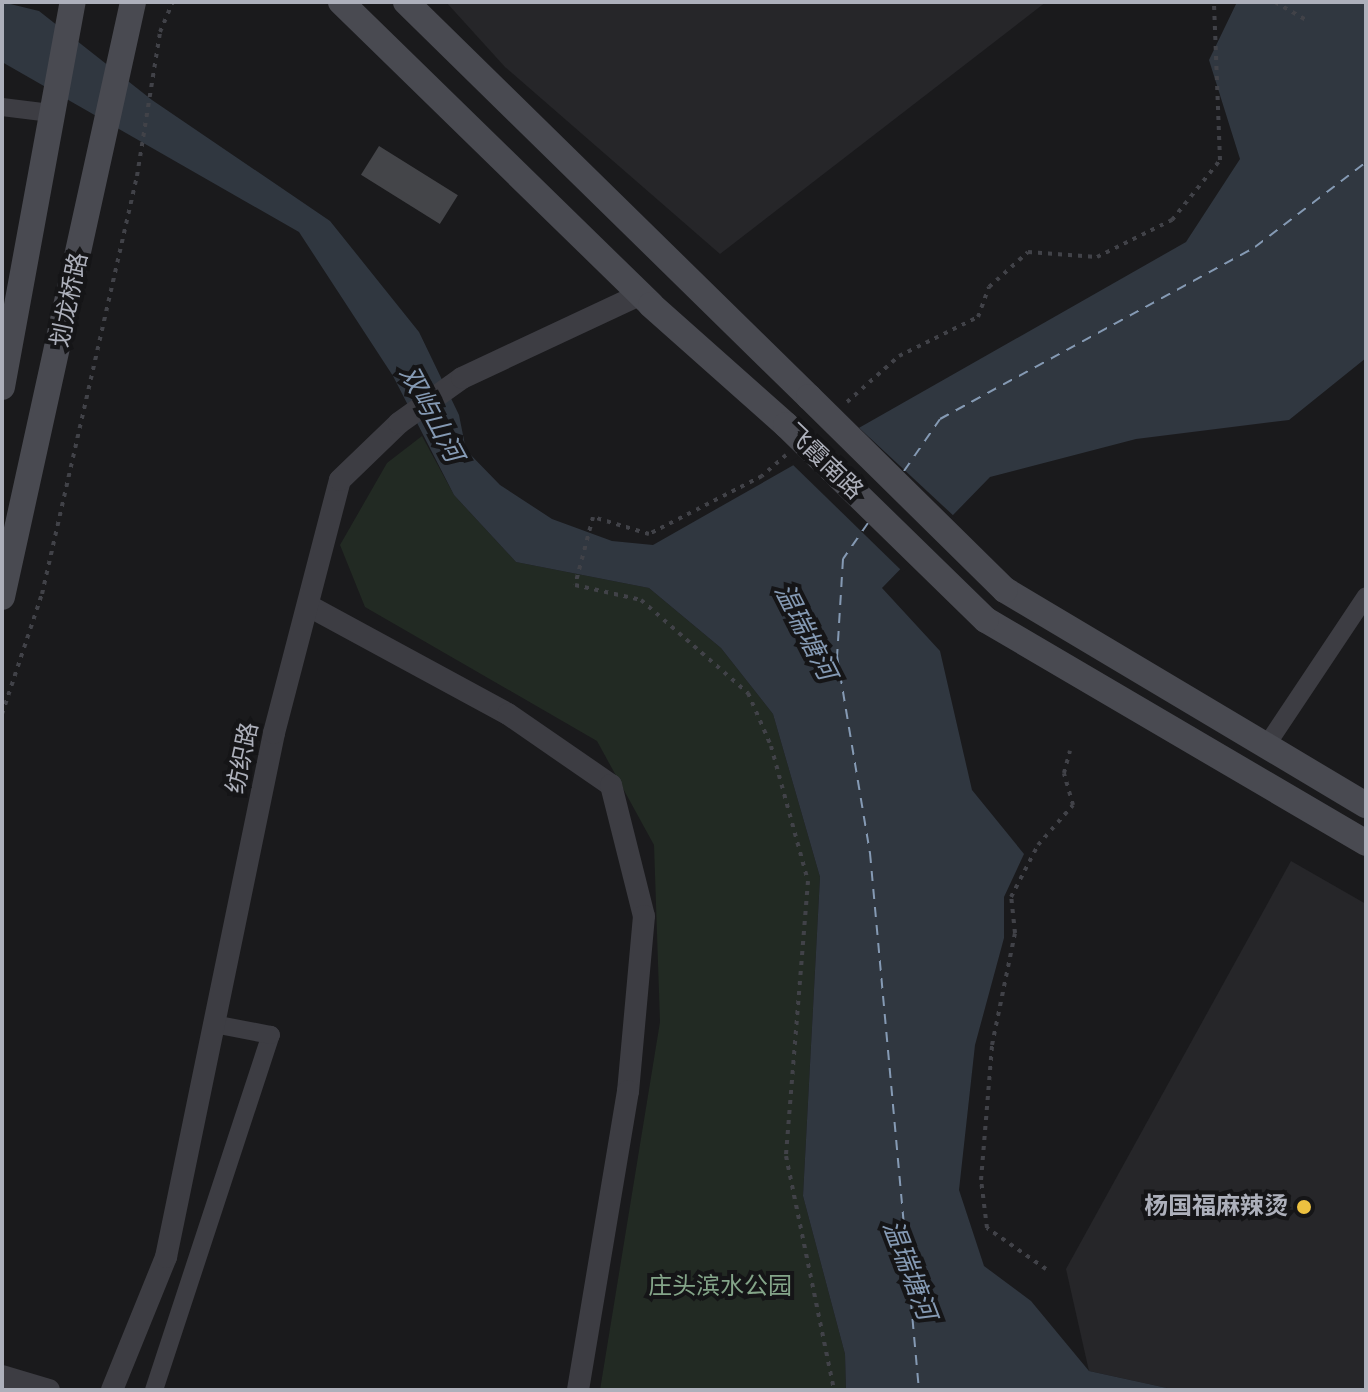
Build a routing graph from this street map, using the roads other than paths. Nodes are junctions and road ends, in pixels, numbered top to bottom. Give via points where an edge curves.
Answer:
1 (73, 2) edge
2 (133, 2) edge
3 (341, 2) edge
4 (406, 2) edge
5 (2, 107) edge
6 (51, 113) junction
7 (641, 294) junction
8 (2, 387) edge
9 (1366, 596) edge
10 (2, 597) edge
11 (309, 606) junction
12 (1266, 746) junction
13 (1366, 805) edge
14 (1366, 843) edge
15 (219, 1025) junction
16 (2, 1376) edge
17 (49, 1390) edge
18 (112, 1390) edge
19 (154, 1390) edge
20 (578, 1390) edge

1 - 6 main road, 划龙桥路
2 - 10 main road, 划龙桥路
3 - 7 main road, 飞霞南路
4 - 12 main road, 飞霞南路, bridge via 1005,590
5 - 6 street
6 - 8 main road, 划龙桥路
7 - 11 street, 纺织路 via 462,378 399,423 340,480
7 - 14 main road, 飞霞南路, bridge via 986,620
9 - 12 street
11 - 15 street, 纺织路 via 274,733
11 - 20 street via 508,714 611,785 644,916 628,1091
12 - 13 main road, 飞霞南路
15 - 18 street, 纺织路 via 166,1257
15 - 19 street via 271,1035
16 - 17 street

